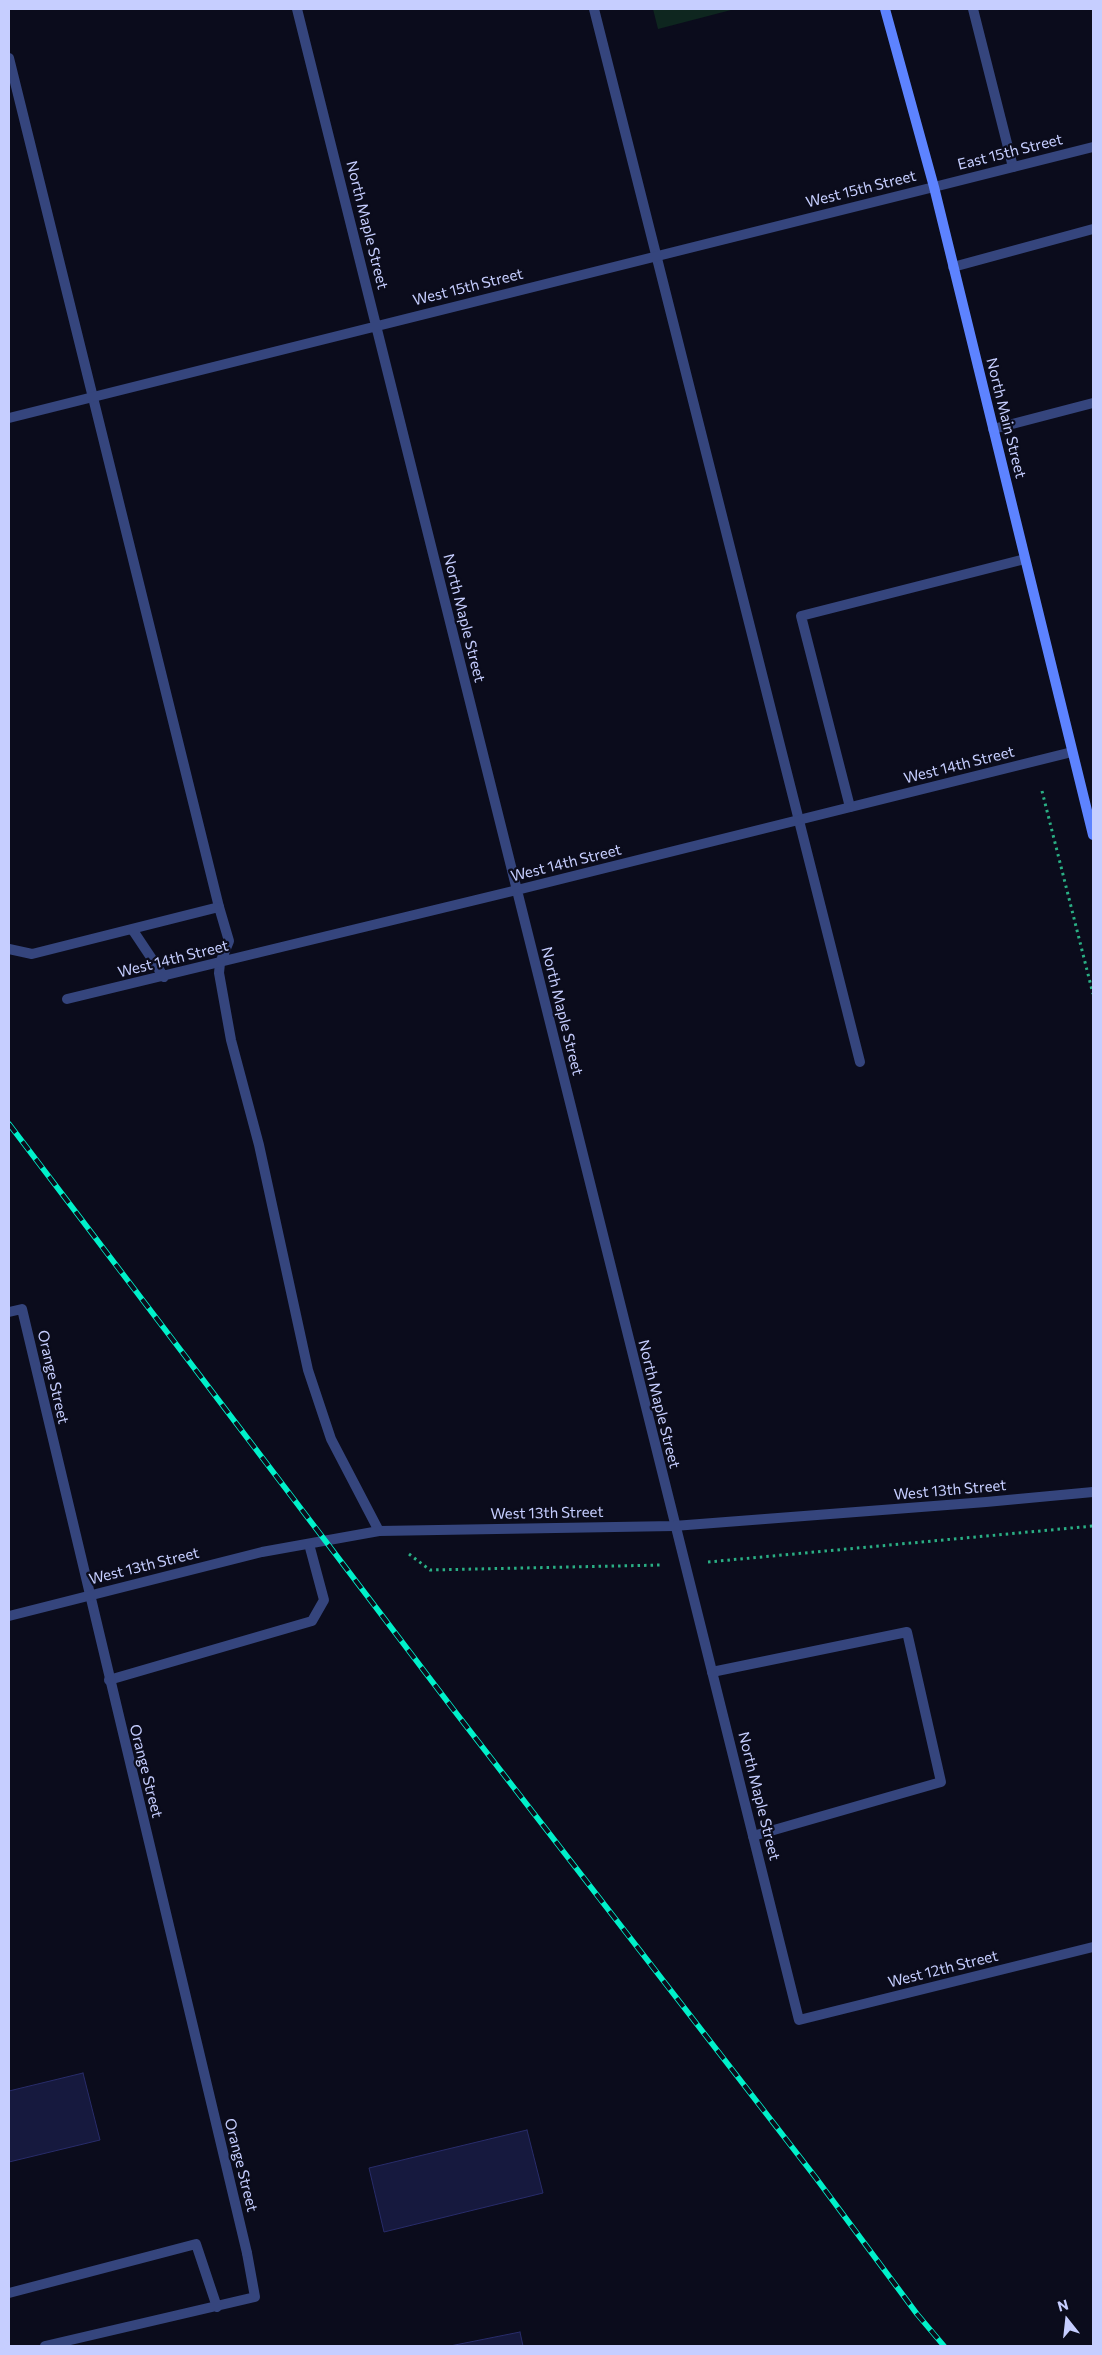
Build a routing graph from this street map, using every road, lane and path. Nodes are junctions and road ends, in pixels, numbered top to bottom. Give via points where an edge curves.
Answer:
1 (297, 9) edge
2 (594, 9) edge
3 (885, 9) edge
4 (973, 9) edge
5 (9, 58) edge
6 (1093, 147) edge
7 (1013, 167) junction
8 (934, 187) junction
9 (1093, 229) edge
10 (656, 256) junction
11 (953, 267) junction
12 (376, 326) junction
13 (93, 397) junction
14 (1093, 403) edge
15 (9, 418) edge
16 (993, 429) junction
17 (1025, 559) junction
18 (1072, 752) junction
19 (1042, 791) dead end
20 (850, 807) junction
21 (799, 820) junction
22 (1093, 835) edge
23 (517, 890) junction
24 (219, 907) junction
25 (132, 928) junction
26 (9, 949) edge
27 (220, 962) junction
28 (164, 977) junction
29 (1093, 994) edge
30 (67, 999) dead end
31 (860, 1062) dead end
32 (9, 1312) edge
33 (1093, 1492) edge
34 (674, 1526) junction
35 (1093, 1526) edge
36 (379, 1531) junction
37 (309, 1544) junction
38 (685, 1564) junction
39 (89, 1596) junction
40 (9, 1616) edge
41 (712, 1672) junction
42 (109, 1680) junction
43 (753, 1836) junction
44 (1093, 1947) edge
45 (799, 2020) joint
46 (9, 2293) edge
47 (217, 2307) junction
48 (45, 2346) edge

1 - 12 street, North Maple Street
2 - 10 street
3 - 8 main road, North Main Street
4 - 7 street
5 - 13 street
6 - 7 street, East 15th Street
7 - 8 street, East 15th Street
8 - 10 street, West 15th Street
8 - 11 main road, North Main Street
9 - 11 street
10 - 12 street, West 15th Street
10 - 21 street
11 - 16 main road, North Main Street
12 - 13 street, West 15th Street
12 - 23 street, North Maple Street
13 - 15 street, West 15th Street
13 - 24 street
14 - 16 street
16 - 17 main road, North Main Street
17 - 18 main road, North Main Street
17 - 20 street via 801,616
18 - 20 street, West 14th Street
18 - 22 main road, North Main Street
19 - 29 path
20 - 21 street, West 14th Street
21 - 23 street, West 14th Street
21 - 31 street
23 - 27 street, West 14th Street
23 - 34 street, North Maple Street
24 - 25 street
24 - 27 street via 228,941
25 - 26 street via 32,954
25 - 28 street
27 - 28 street, West 14th Street
27 - 36 street via 219,973 231,1040 258,1144 308,1370 331,1439
28 - 30 street, West 14th Street
32 - 39 street, Orange Street via 22,1309
33 - 34 street, West 13th Street
34 - 36 street, West 13th Street
34 - 38 street, North Maple Street
35 - 38 path
36 - 37 street, West 13th Street
36 - 38 path via 430,1570
37 - 39 street, West 13th Street via 262,1552
37 - 42 street via 324,1600 312,1622
38 - 41 street, North Maple Street
39 - 40 street, West 13th Street
39 - 42 street, Orange Street
41 - 43 street, North Maple Street
41 - 43 street via 907,1632 941,1782
42 - 47 street, Orange Street via 247,2252 255,2297
43 - 45 street, North Maple Street
44 - 45 street, West 12th Street
46 - 47 street via 196,2244
47 - 48 street

